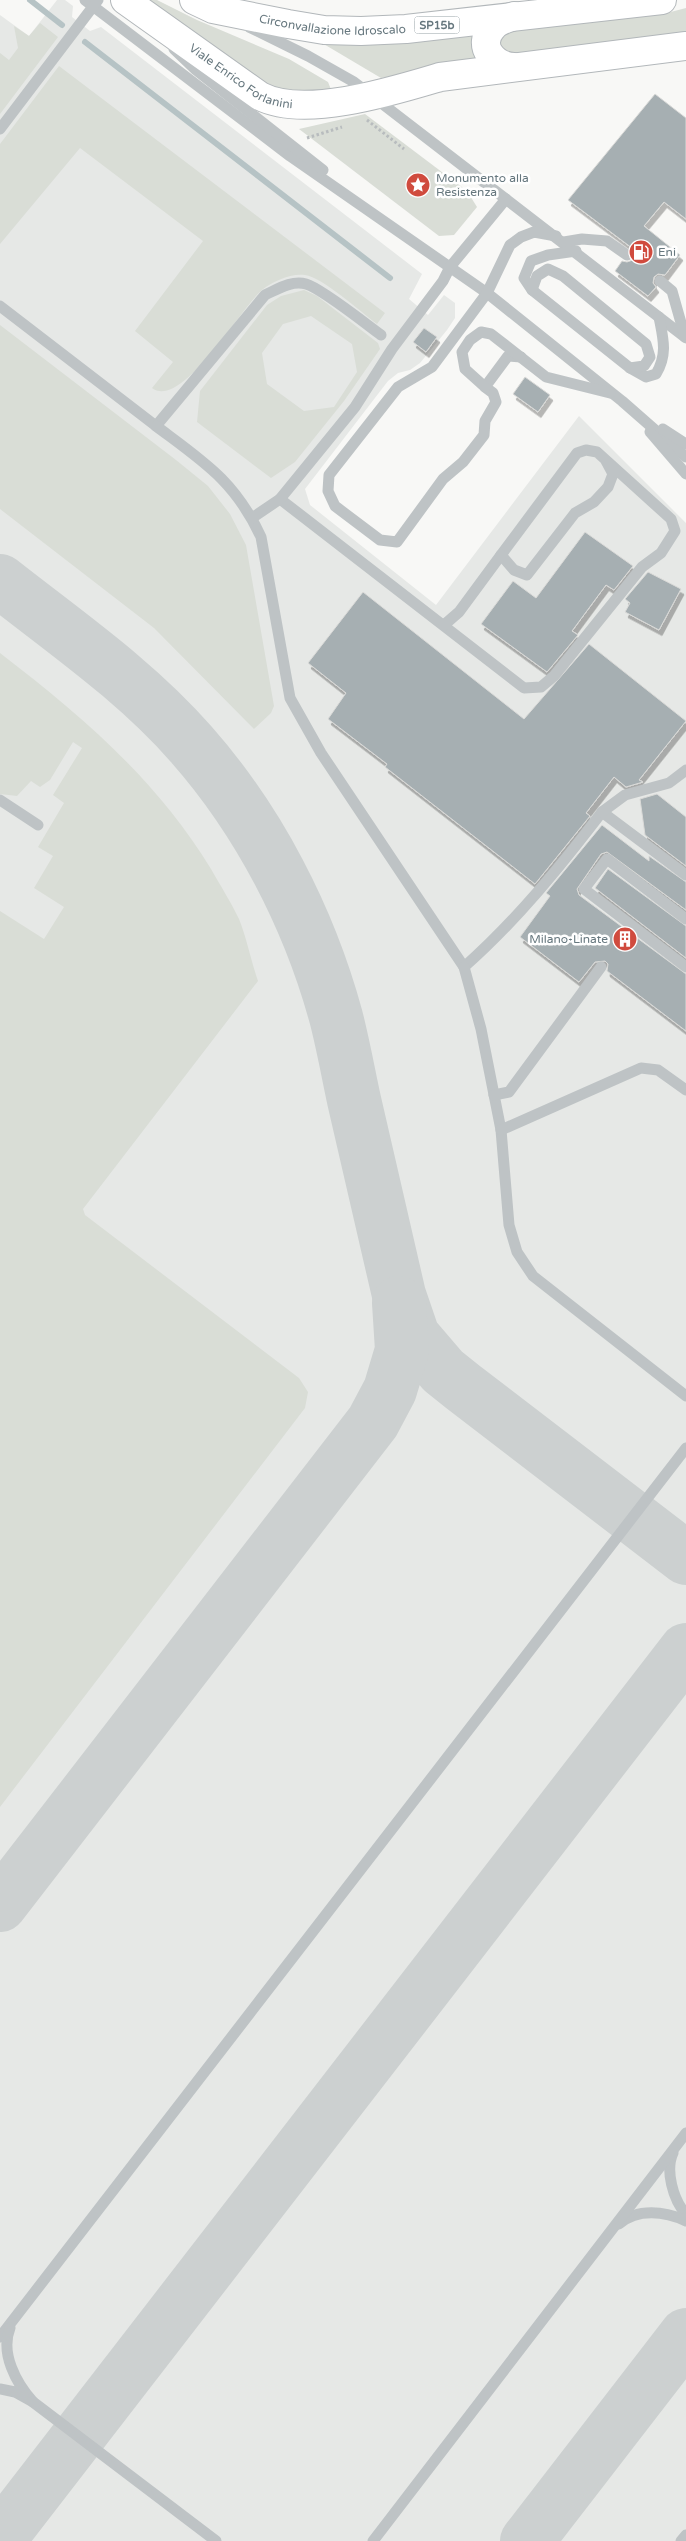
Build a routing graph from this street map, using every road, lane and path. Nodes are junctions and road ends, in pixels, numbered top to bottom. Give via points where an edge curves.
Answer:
1 (124, 0) edge
2 (662, 0) edge
3 (92, 2) edge
4 (204, 5) edge
5 (514, 16) junction
6 (680, 49) edge
7 (514, 67) junction
8 (368, 107) junction
9 (348, 125) dead end
10 (0, 130) edge
11 (304, 139) dead end
12 (404, 149) dead end
13 (506, 199) junction
14 (380, 217) junction
15 (560, 239) junction
16 (576, 251) junction
17 (627, 255) dead end
18 (450, 267) junction
19 (660, 281) dead end
20 (532, 290) junction
21 (487, 293) junction
22 (0, 306) edge
23 (659, 316) junction
24 (381, 335) dead end
25 (685, 338) edge
26 (521, 357) junction
27 (630, 368) junction
28 (485, 387) junction
29 (618, 397) junction
30 (156, 426) junction
31 (686, 444) edge
32 (686, 457) edge
33 (606, 461) junction
34 (686, 474) edge
35 (280, 499) junction
36 (252, 518) junction
37 (501, 555) junction
38 (444, 625) junction
39 (686, 770) edge
40 (0, 800) edge
41 (602, 812) junction
42 (38, 825) dead end
43 (686, 875) edge
44 (686, 919) edge
45 (464, 967) junction
46 (601, 967) dead end
47 (686, 967) edge
48 (686, 1090) edge
49 (494, 1095) junction
50 (501, 1130) junction
51 (686, 1396) edge
52 (686, 1448) edge
53 (683, 2137) edge
54 (686, 2214) edge
55 (686, 2221) edge
56 (610, 2232) junction
57 (16, 2317) junction
58 (0, 2338) edge
59 (0, 2389) edge
60 (33, 2402) junction
61 (686, 2535) edge
62 (216, 2541) edge
63 (373, 2541) edge
64 (681, 2541) edge

1 - 8 main road, Viale Enrico Forlanini via 268,101 292,105
1 - 14 lane via 196,70
2 - 5 main road, Circonvallazione Idroscalo / SP15b
3 - 10 lane via 81,24
3 - 14 lane via 290,156
4 - 5 main road, Circonvallazione Idroscalo / SP15b via 288,24 344,31
4 - 8 lane via 308,56
5 - 7 main road via 496,24 486,42 494,61
6 - 7 main road
7 - 8 main road via 440,78
8 - 12 path
8 - 13 lane
9 - 11 path
13 - 15 lane
13 - 18 lane
14 - 18 lane
15 - 16 lane
15 - 17 lane via 607,241
15 - 21 lane via 534,232 510,245
16 - 20 lane via 531,261 524,278
16 - 23 lane
18 - 21 lane
18 - 35 lane via 354,407
19 - 25 lane via 672,291
20 - 27 lane
20 - 27 lane via 537,276 548,269 563,276 646,344 650,357 644,366
21 - 28 lane via 432,367 398,387 329,475 328,491 335,506 380,540 397,542 443,479 463,462 484,435 485,421 496,402 493,392
21 - 29 lane
22 - 30 lane
23 - 25 lane
23 - 27 lane via 665,348 663,363 656,374 646,377
24 - 30 lane via 319,291 306,284 288,284 265,295
26 - 28 lane via 508,356
26 - 28 lane via 491,334 481,332 470,340 462,352 465,369
26 - 29 lane via 546,377
29 - 31 lane
29 - 32 lane
29 - 34 lane
30 - 36 lane via 218,472
33 - 37 lane via 597,452 577,452
33 - 37 lane via 613,474 608,487 594,502 576,513 527,575 514,570
33 - 38 lane via 671,519 675,531 661,553 642,567 554,676 541,687 524,688
35 - 36 lane
35 - 38 lane
36 - 45 lane via 261,537 290,698 321,752
37 - 38 lane via 459,612
39 - 41 lane via 669,783 625,795
40 - 42 lane
41 - 43 lane
41 - 45 lane via 561,866 492,942
44 - 47 lane via 607,859 584,889
45 - 49 lane
46 - 49 lane via 509,1092
48 - 50 lane via 658,1070 641,1068
49 - 50 lane
50 - 51 lane via 509,1225 517,1252 533,1276
52 - 57 lane
53 - 54 lane via 670,2160 675,2195
53 - 56 lane
55 - 56 lane via 657,2212 639,2214 624,2220
56 - 63 lane
57 - 58 lane
57 - 60 lane via 6,2336 8,2357 19,2387
59 - 60 lane via 15,2392
60 - 62 lane
61 - 64 lane

